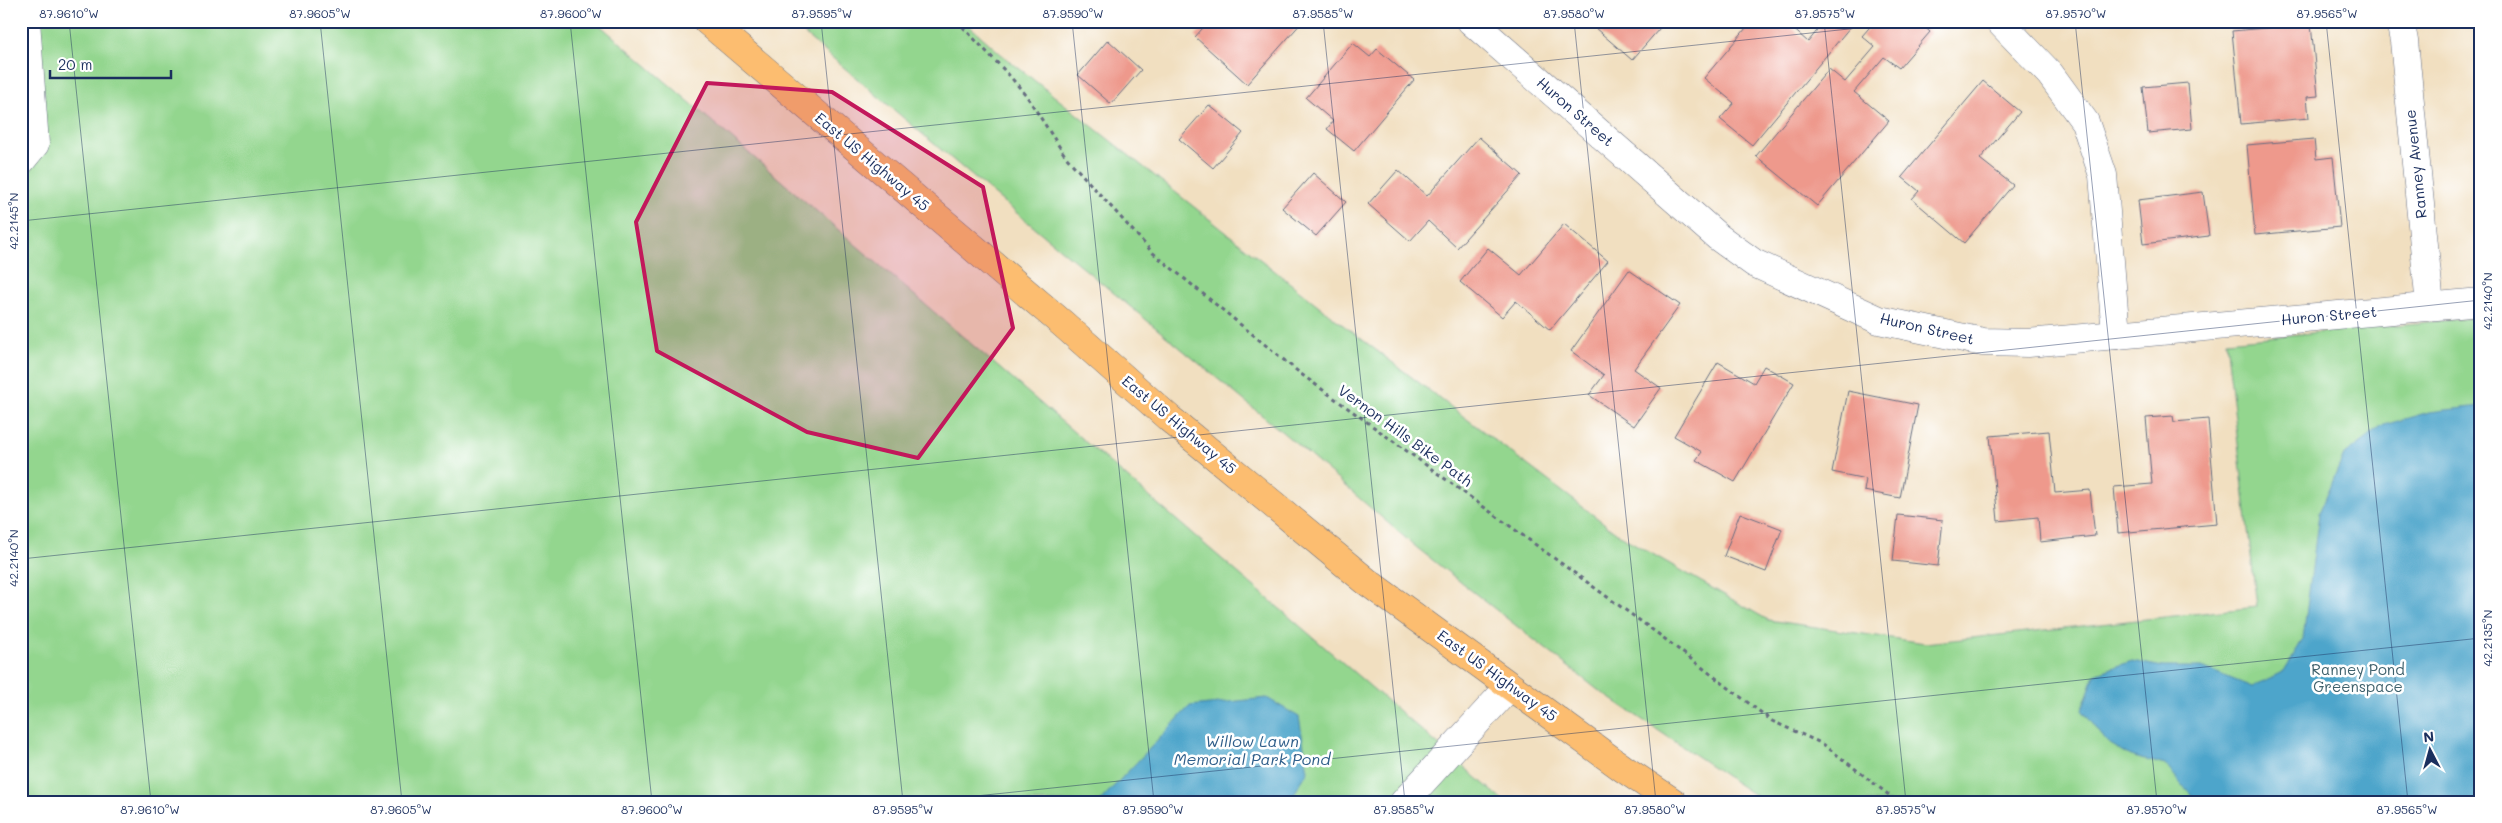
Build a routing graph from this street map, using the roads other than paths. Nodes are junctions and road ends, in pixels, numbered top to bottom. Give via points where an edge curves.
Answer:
1 (26, 21) edge
2 (707, 21) edge
3 (1471, 21) edge
4 (1999, 21) edge
5 (2400, 21) edge
6 (21, 161) edge
7 (2481, 302) edge
8 (2430, 306) junction
9 (2116, 335) junction
10 (1510, 686) junction
11 (1404, 802) edge
12 (1673, 802) edge

1 - 6 street via 34,144
2 - 10 main road, East US Highway 45 via 1177,425 1366,581
3 - 9 street, Huron Street via 1718,237 1754,263 1879,320 1984,342 2028,343
4 - 9 street via 2050,74 2085,122 2103,175
5 - 8 street, Ranney Avenue
7 - 8 street, Huron Street
8 - 9 street, Huron Street
10 - 11 street
10 - 12 main road, East US Highway 45

